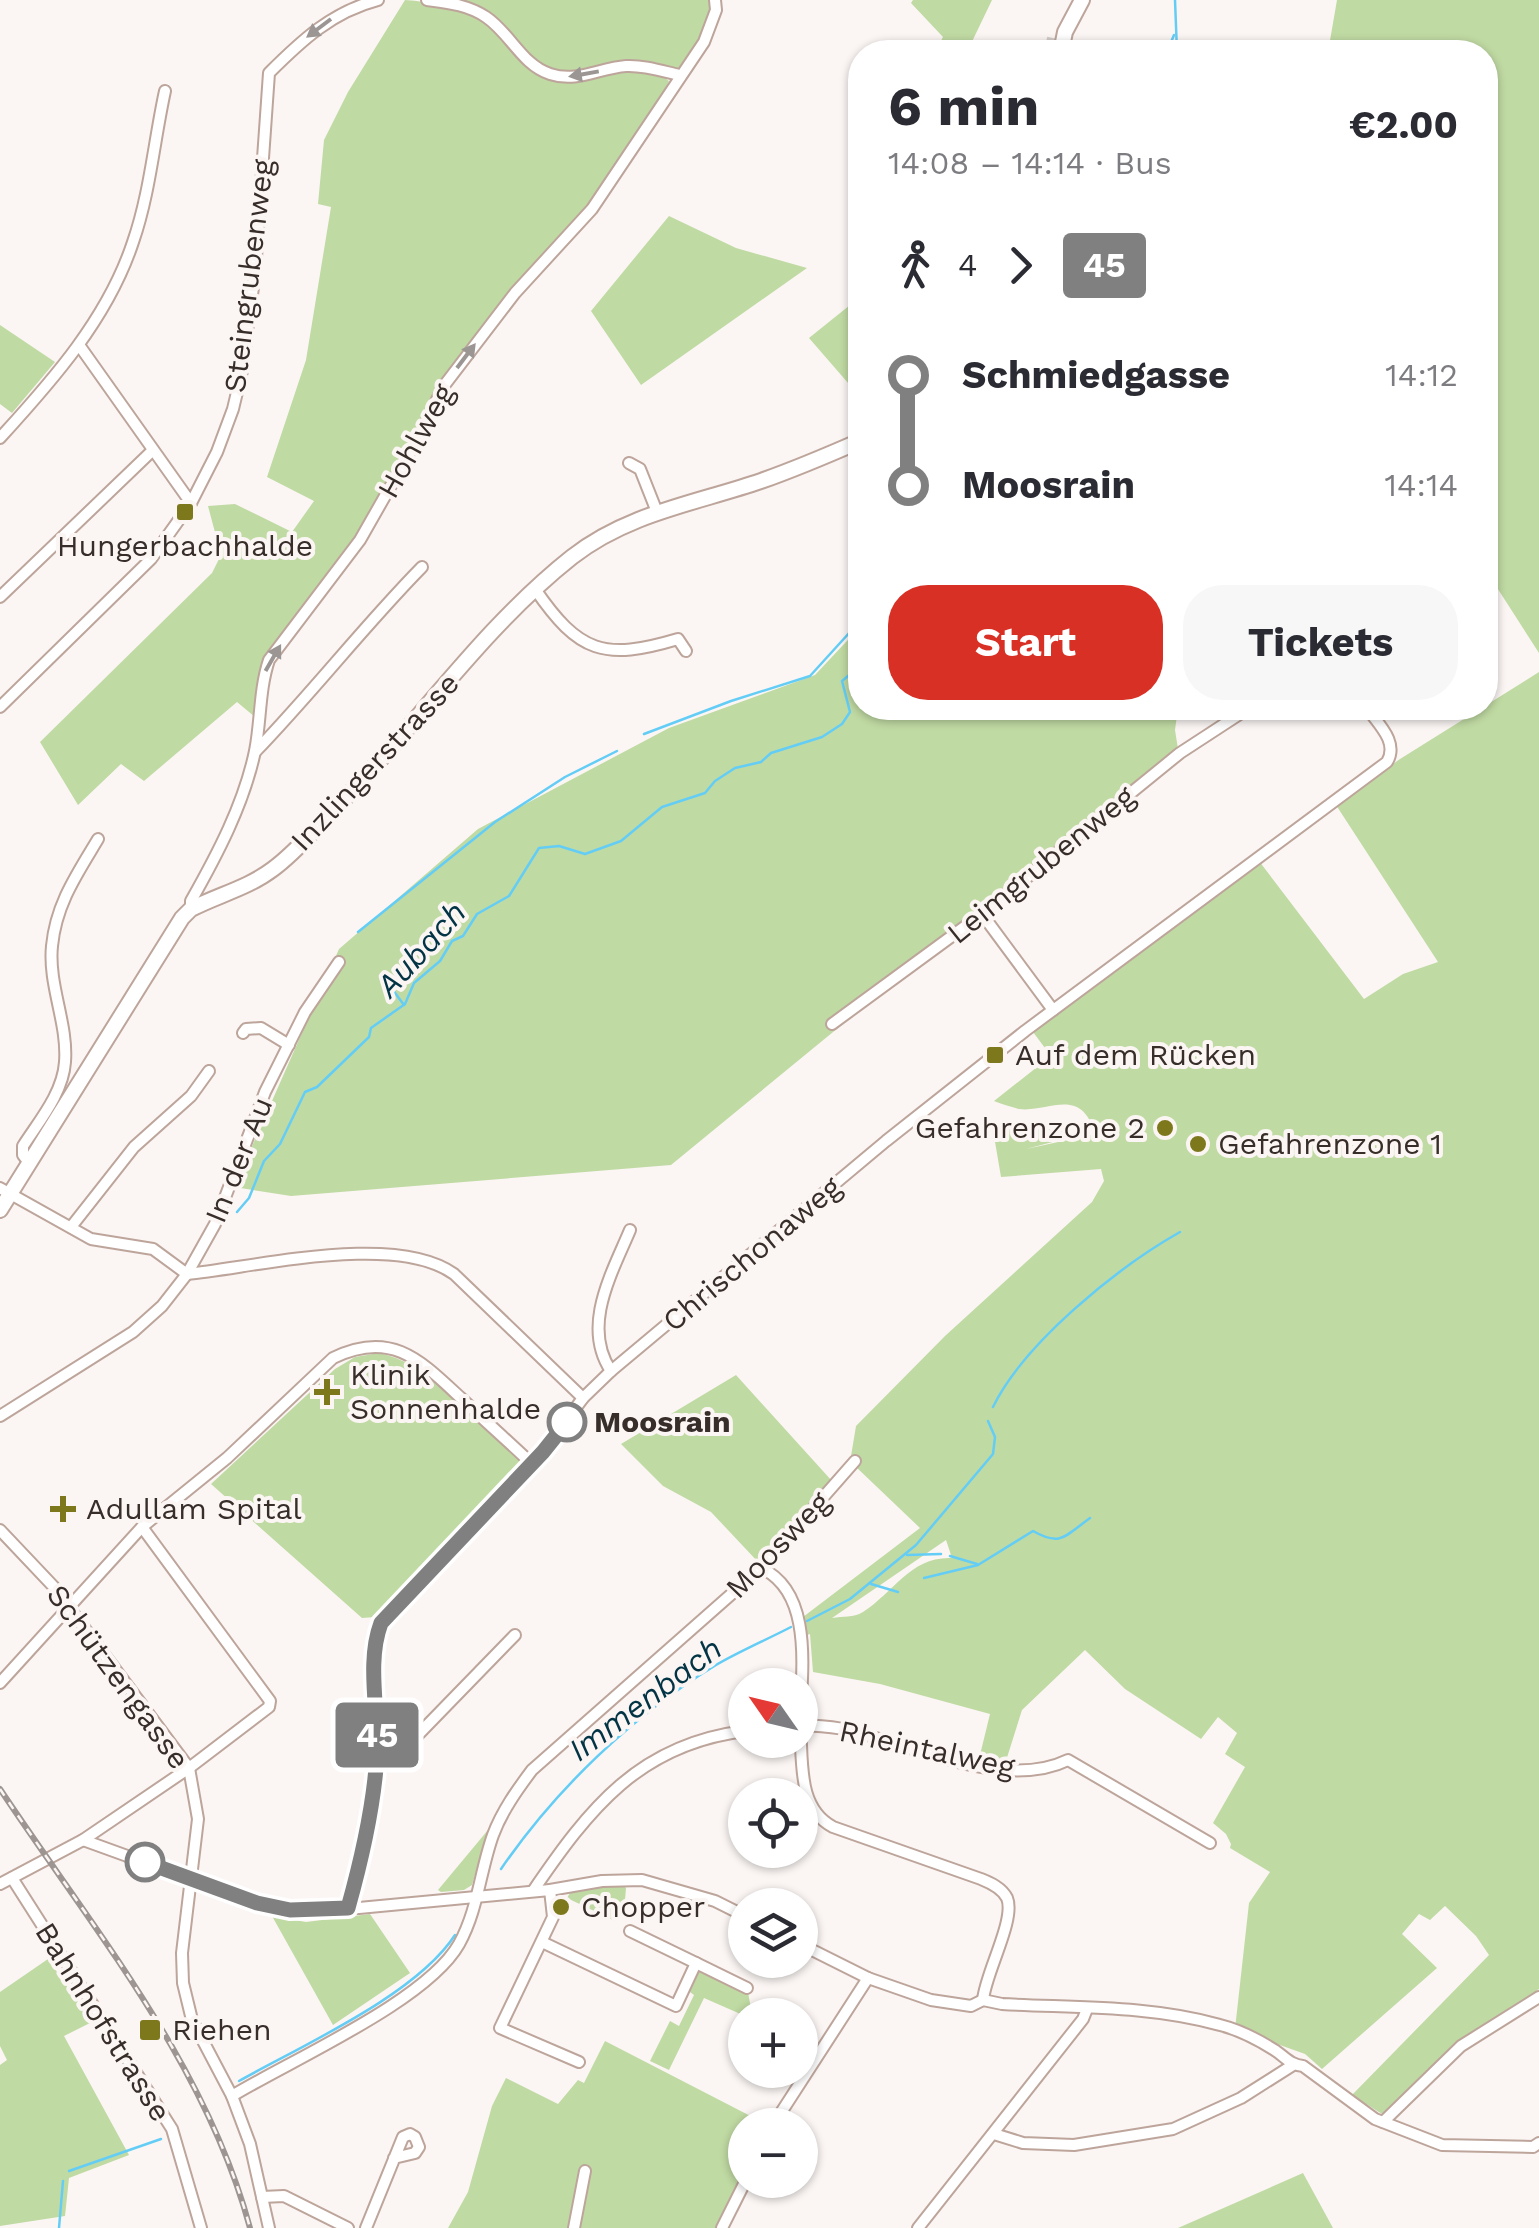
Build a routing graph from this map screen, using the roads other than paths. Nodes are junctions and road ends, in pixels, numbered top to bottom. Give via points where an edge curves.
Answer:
1 (378, 0) edge
2 (427, 0) edge
3 (1072, 0) edge
4 (1082, 0) edge
5 (716, 5) edge
6 (1066, 22) junction
7 (1055, 34) tunnel mouth
8 (1063, 40) tunnel mouth
9 (679, 75) junction
10 (165, 91) dead end
11 (79, 345) junction
12 (0, 438) edge
13 (848, 446) edge
14 (152, 451) junction
15 (630, 464) dead end
16 (191, 503) junction
17 (657, 512) junction
18 (422, 566) dead end
19 (535, 590) junction
20 (0, 597) edge
21 (686, 651) dead end
22 (0, 707) edge
23 (1231, 720) edge
24 (1376, 720) edge
25 (255, 753) junction
26 (98, 839) dead end
27 (191, 909) junction
28 (982, 914) junction
29 (340, 962) dead end
30 (1054, 1010) junction
31 (832, 1024) dead end
32 (243, 1033) dead end
33 (289, 1045) junction
34 (209, 1071) dead end
35 (30, 1164) junction
36 (6, 1190) edge
37 (0, 1210) edge
38 (71, 1226) junction
39 (630, 1230) dead end
40 (188, 1274) junction
41 (610, 1371) junction
42 (582, 1398) junction
43 (0, 1416) edge
44 (855, 1461) dead end
45 (532, 1464) junction
46 (142, 1526) junction
47 (0, 1530) edge
48 (761, 1568) junction
49 (68, 1606) junction
50 (515, 1635) dead end
51 (801, 1668) edge
52 (0, 1683) edge
53 (818, 1726) edge
54 (728, 1735) edge
55 (377, 1753) junction
56 (803, 1758) edge
57 (189, 1768) junction
58 (83, 1840) junction
59 (1210, 1843) dead end
60 (12, 1878) junction
61 (191, 1879) junction
62 (0, 1884) edge
63 (550, 1890) junction
64 (533, 1891) junction
65 (478, 1897) junction
66 (348, 1908) junction
67 (728, 1908) edge
68 (630, 1931) dead end
69 (542, 1942) junction
70 (818, 1953) edge
71 (696, 1963) junction
72 (868, 1978) junction
73 (747, 1988) dead end
74 (1539, 1998) edge
75 (984, 2000) junction
76 (1087, 2009) junction
77 (578, 2062) dead end
78 (1292, 2065) junction
79 (232, 2096) junction
80 (784, 2108) edge
81 (1384, 2122) junction
82 (994, 2134) junction
83 (1539, 2143) edge
84 (394, 2158) dead end
85 (586, 2171) dead end
86 (262, 2197) junction
87 (737, 2198) edge
88 (201, 2228) edge
89 (269, 2228) edge
90 (348, 2228) edge
91 (366, 2228) edge
92 (574, 2228) edge
93 (722, 2228) edge
94 (918, 2228) edge

1 -> 16 street, Steingrubenweg via 336,14 270,73 242,371 233,410
9 -> 2 street via 640,66 572,78 552,75 534,66 487,18 461,4
3 - 6 street
4 - 6 street
5 - 9 street, Hohlweg via 704,42
6 - 7 street
6 - 8 street
25 -> 9 street, Hohlweg via 270,660 360,540 442,386 514,293 592,210
10 - 11 street via 133,243
11 - 12 street
11 - 14 street
13 - 17 street, Inzlingerstrasse
14 - 16 street
14 - 20 street
15 - 17 street via 640,469
16 - 22 street, Steingrubenweg via 151,559
17 - 19 street, Inzlingerstrasse via 591,544
18 - 25 street
19 - 21 street via 564,629 581,640 630,652 678,639
19 - 27 street, Inzlingerstrasse via 292,852 250,884
23 - 28 street, Leimgrubenweg via 1180,753
24 - 30 street, Chrischonaweg via 1390,740 1386,762
25 - 27 street, Hohlweg
26 - 35 street via 67,889 55,926 51,962 65,1064 57,1091 23,1146
27 - 35 street
28 - 30 street
28 - 31 street, Leimgrubenweg
29 - 33 street, In der Au
30 - 41 street, Chrischonaweg
32 - 33 street via 261,1028
33 - 40 street, In der Au
34 - 38 street via 192,1096 134,1146
35 - 36 street
36 - 37 street
36 - 38 street
38 - 40 street via 90,1239 153,1250
39 - 41 street via 597,1323
40 - 42 street via 309,1257 433,1261
40 - 43 street, In der Au via 133,1332
41 - 42 street, Chrischonaweg
42 - 45 street, Chrischonaweg
44 - 48 street, Moosweg
45 - 46 street via 424,1363 372,1346 332,1358
45 - 55 street, Chrischonaweg via 381,1623 374,1648
46 - 49 street
46 - 57 street via 270,1700 266,1712
47 - 49 street, Schützengasse
48 - 51 street via 790,1600 801,1632
48 - 65 street, Moosweg via 532,1770 493,1835
49 - 52 street
49 - 57 street, Schützengasse
50 - 55 street via 410,1743
53 - 59 street, Rheintalweg via 1003,1771 1049,1769 1068,1760
54 - 64 street via 693,1741 620,1784 572,1833
55 - 66 street, Chrischonaweg via 372,1808
56 - 75 street via 814,1815 981,1879 1007,1898 1010,1911
57 - 58 street
57 - 61 street, Schützengasse via 198,1819
58 - 60 street
58 - 61 street
60 - 62 street
60 - 88 street, Bahnhofstrasse via 172,2130
61 - 66 street via 290,1910
61 - 79 street, Schützengasse via 183,1983 192,2020
63 - 64 street
63 - 67 street via 642,1880
63 - 69 street via 552,1918
64 - 65 street
65 - 66 street
65 - 79 street, Moosweg via 460,1942 435,1975
68 - 71 street
69 - 71 street via 676,2006
69 - 77 street via 500,2028
70 - 72 street
71 - 73 street
72 - 75 street via 931,2000 971,2006
72 - 80 street
74 - 81 street via 1461,2046
75 - 76 street
76 - 78 street via 1196,2018 1235,2029
76 - 82 street
78 - 81 street
78 - 82 street via 1173,2130 1074,2145
79 - 86 street, Schützengasse
81 - 83 street via 1442,2145
82 - 94 street
84 - 91 street
85 - 92 street
86 - 89 street, Schützengasse
86 - 90 street via 284,2196
87 - 93 street

